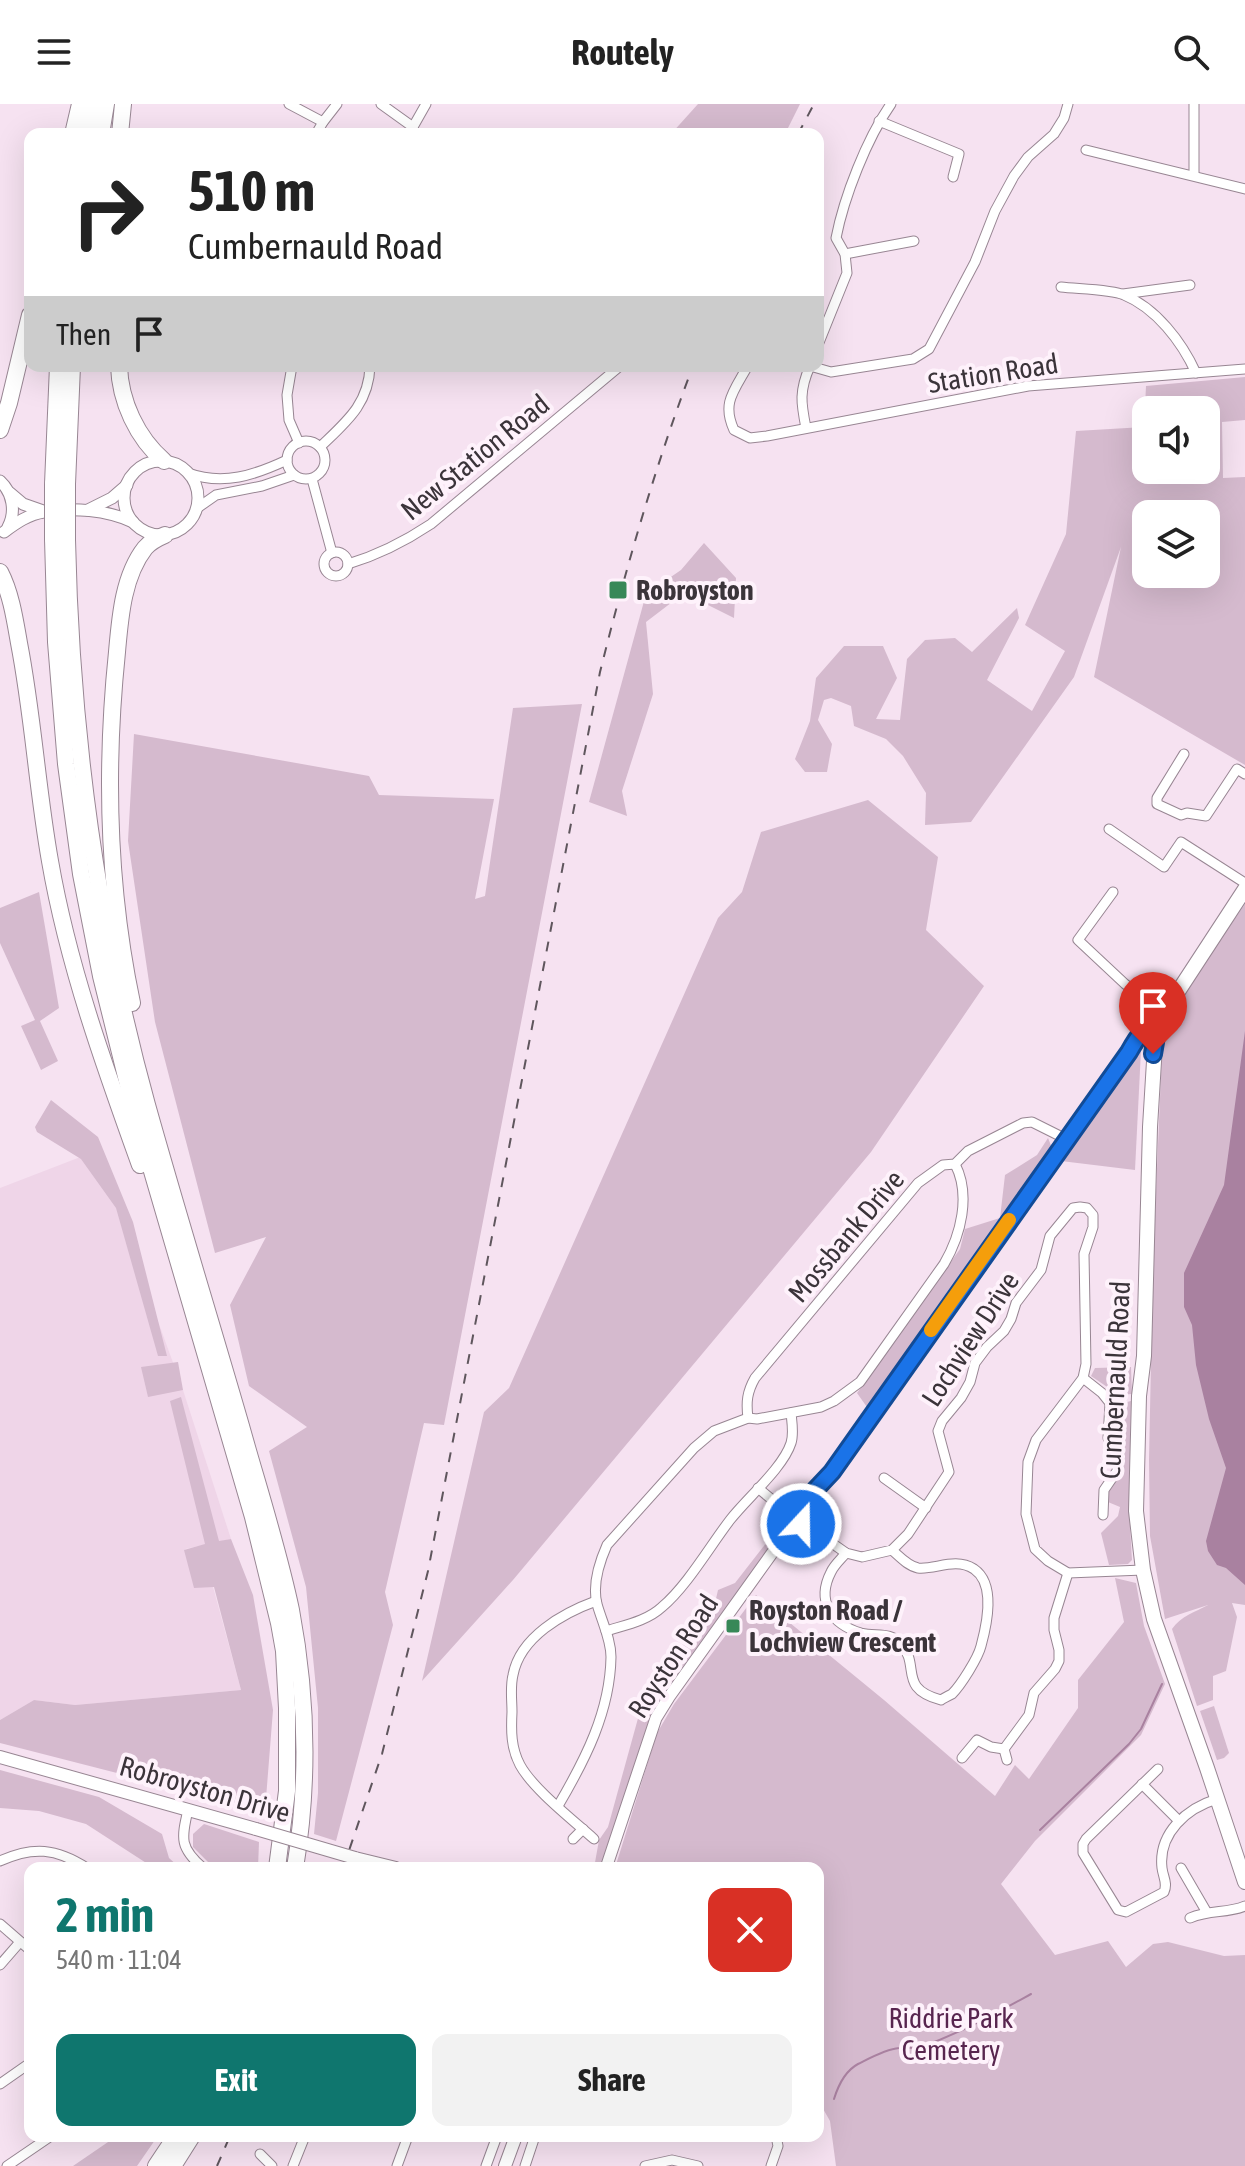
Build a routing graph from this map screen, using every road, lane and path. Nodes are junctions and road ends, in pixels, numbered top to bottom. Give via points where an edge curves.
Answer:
1 (80, 104) edge
2 (92, 104) edge
3 (106, 104) edge
4 (123, 104) edge
5 (289, 104) edge
6 (337, 104) edge
7 (381, 104) edge
8 (426, 104) edge
9 (891, 104) edge
10 (1068, 104) edge
11 (1194, 104) edge
12 (879, 121) junction
13 (323, 122) junction
14 (74, 128) edge
15 (87, 128) edge
16 (102, 128) edge
17 (121, 128) edge
18 (320, 128) edge
19 (408, 128) edge
20 (413, 128) edge
21 (1086, 150) dead end
22 (1194, 175) junction
23 (953, 177) dead end
24 (1245, 189) edge
25 (914, 241) dead end
26 (845, 254) junction
27 (1190, 285) dead end
28 (1061, 287) dead end
29 (1123, 294) junction
30 (824, 330) edge
31 (24, 340) edge
32 (1245, 369) edge
33 (824, 370) edge
34 (58, 372) edge
35 (71, 372) edge
36 (120, 372) edge
37 (291, 372) edge
38 (369, 372) edge
39 (613, 372) edge
40 (744, 372) edge
41 (808, 372) edge
42 (1196, 373) junction
43 (806, 428) junction
44 (0, 430) edge
45 (299, 443) junction
46 (320, 447) junction
47 (287, 460) junction
48 (164, 461) junction
49 (188, 473) junction
50 (294, 475) junction
51 (312, 479) junction
52 (0, 481) edge
53 (60, 484) junction
54 (128, 484) junction
55 (10, 493) junction
56 (196, 509) junction
57 (88, 510) junction
58 (44, 512) junction
59 (133, 522) junction
60 (2, 534) edge
61 (165, 535) junction
62 (60, 539) junction
63 (332, 553) junction
64 (348, 564) junction
65 (0, 572) edge
66 (4, 587) edge
67 (1184, 754) dead end
68 (1241, 771) edge
69 (1109, 829) dead end
70 (1245, 886) edge
71 (1113, 892) dead end
72 (1164, 1013) junction
73 (1156, 1036) junction
74 (1129, 1052) junction
75 (1066, 1139) junction
76 (955, 1164) junction
77 (184, 1232) junction
78 (189, 1298) junction
79 (1083, 1378) junction
80 (791, 1413) junction
81 (748, 1418) junction
82 (884, 1478) dead end
83 (758, 1488) junction
84 (800, 1506) junction
85 (782, 1508) junction
86 (926, 1508) junction
87 (1103, 1515) dead end
88 (802, 1522) junction
89 (787, 1527) junction
90 (892, 1550) junction
91 (846, 1553) junction
92 (1143, 1570) junction
93 (1068, 1573) junction
94 (596, 1601) junction
95 (606, 1631) junction
96 (1004, 1749) junction
97 (0, 1757) edge
98 (962, 1758) dead end
99 (1007, 1760) dead end
100 (1158, 1769) dead end
101 (1142, 1784) junction
102 (1217, 1799) junction
103 (558, 1806) junction
104 (188, 1810) junction
105 (1179, 1821) junction
106 (583, 1829) junction
107 (573, 1839) dead end
108 (594, 1839) dead end
109 (0, 1861) edge
110 (78, 1862) edge
111 (197, 1862) edge
112 (278, 1862) edge
113 (296, 1862) edge
114 (371, 1862) edge
115 (608, 1862) edge
116 (1181, 1868) dead end
117 (1245, 1882) edge
118 (1245, 1906) edge
119 (1206, 1911) junction
120 (1190, 1918) dead end
121 (0, 1924) edge
122 (20, 1942) junction
123 (24, 1945) edge
124 (0, 1965) edge
125 (24, 2067) edge
126 (0, 2084) edge
127 (42, 2142) edge
128 (172, 2142) edge
129 (188, 2142) edge
130 (303, 2142) edge
131 (406, 2142) edge
132 (495, 2142) edge
133 (514, 2142) edge
134 (533, 2142) edge
135 (777, 2142) edge
136 (260, 2154) dead end
137 (7, 2166) edge
138 (156, 2166) edge
139 (173, 2166) edge
140 (272, 2166) edge
141 (293, 2166) edge
142 (397, 2166) edge
143 (486, 2166) edge
144 (505, 2166) edge
145 (525, 2166) edge
146 (645, 2166) edge
147 (698, 2166) edge
148 (771, 2166) edge

1 - 14 highway
2 - 15 highway
3 - 16 highway
4 - 17 highway
5 - 13 street
6 - 13 street
7 - 19 street
8 - 20 street
9 - 12 street
10 - 33 street via 1062,124 1014,176 929,349 913,359
11 - 22 street
12 - 23 street via 959,154
12 - 26 street via 840,219 836,238
13 - 18 street
21 - 22 street
22 - 24 street
25 - 26 street
26 - 30 street via 847,273
27 - 29 street
28 - 29 street
29 - 42 street via 1171,332
31 - 44 highway
32 - 42 street, Station Road
34 - 53 highway
35 - 53 highway
36 - 48 highway via 132,419
37 - 45 street via 289,420
38 - 46 street via 357,410
39 - 64 street, New Station Road via 431,524 378,555
40 - 43 street, Station Road via 729,400 727,413 734,430 750,438
41 - 43 street via 801,389
42 - 43 street, Station Road via 1028,386
45 - 46 street
45 - 47 street
46 - 51 street via 325,465
47 - 49 street via 231,479
47 - 50 street
48 - 49 street
48 - 54 street via 141,467
49 - 56 street via 197,490
50 - 51 street
50 - 56 street via 216,495
51 - 63 street
52 - 55 street
53 - 62 highway, bridge
54 - 57 street
54 - 59 street via 125,503
55 - 58 street
55 - 60 street via 12,518
56 - 61 street via 185,526
57 - 58 street
57 - 59 street
58 - 60 street
59 - 61 street
61 - 77 highway via 144,550 123,602 113,698 111,817 129,986
62 - 77 highway via 96,873 135,1058
62 - 78 highway via 56,642 81,874 122,1065
63 - 64 street via 343,554
63 - 64 street via 325,561 328,572 339,575
65 - 66 highway
66 - 78 highway via 27,688 50,862 70,951 104,1065
67 - 68 street via 1157,798 1157,804 1181,815 1206,816
69 - 70 street via 1164,867 1181,842
70 - 72 main road, Cumbernauld Road
71 - 72 street via 1078,940
72 - 73 main road, Cumbernauld Road
72 - 74 street via 1144,1027
73 - 74 street via 1144,1038
73 - 92 main road, Cumbernauld Road via 1137,1443 1136,1511
74 - 75 street
75 - 76 street, Mossbank Drive via 1032,1122 1023,1123 968,1151
75 - 84 street via 832,1472
76 - 80 street via 963,1195 955,1245 944,1264 860,1382 821,1407
76 - 81 street, Mossbank Drive via 943,1165 918,1183 755,1378 748,1390
77 - 113 highway via 295,1631 305,1743
78 - 112 highway via 265,1560 284,1651 287,1791
79 - 86 street, Lochview Drive via 1084,1254 1093,1215 1080,1207 1073,1208 1050,1236 1041,1270 1016,1303 1004,1331 975,1363 961,1398 942,1421 938,1431 949,1472
79 - 87 street via 1110,1403 1108,1438 1119,1454 1117,1471 1104,1490
79 - 93 street via 1036,1440 1028,1462 1026,1514 1035,1549
80 - 81 street
80 - 83 street via 792,1442
81 - 94 street via 714,1431 694,1448 607,1545 598,1564
82 - 86 street
83 - 85 street
83 - 95 street via 662,1607
84 - 85 street
84 - 88 street
85 - 89 street via 780,1517
86 - 90 street, Lochview Drive
88 - 89 street
88 - 91 street
89 - 115 street, Royston Road via 656,1718
90 - 91 street via 862,1557
90 - 91 street via 919,1568 960,1564 975,1569 987,1588 980,1649 951,1694 941,1700 912,1682 903,1645 892,1636 862,1633 830,1614 825,1585
92 - 93 street
92 - 102 main road, Cumbernauld Road via 1154,1619
93 - 96 street via 1054,1618 1059,1661 1034,1693 1029,1715
94 - 95 street
94 - 103 street via 556,1620 534,1638 513,1675 511,1740 519,1764
95 - 103 street via 611,1655 601,1720
96 - 98 street via 977,1740
96 - 99 street
97 - 104 main road, Robroyston Drive
100 - 101 street
101 - 105 street
101 - 105 street via 1083,1844 1083,1853 1118,1910 1126,1912 1164,1892 1163,1848
102 - 105 street via 1195,1807
102 - 117 main road, Cumbernauld Road
103 - 106 street
104 - 111 street via 182,1835 186,1851
104 - 114 main road, Robroyston Drive, bridge
106 - 107 street
106 - 108 street
109 - 110 street via 46,1850
116 - 119 street
118 - 119 street
119 - 120 street
121 - 122 street
122 - 123 street
122 - 124 street
125 - 126 street
127 - 137 street
128 - 138 highway
129 - 139 highway
130 - 141 street
131 - 142 street
132 - 143 street
133 - 144 main road
134 - 145 street
135 - 148 street
136 - 140 street
146 - 147 street via 672,2160

